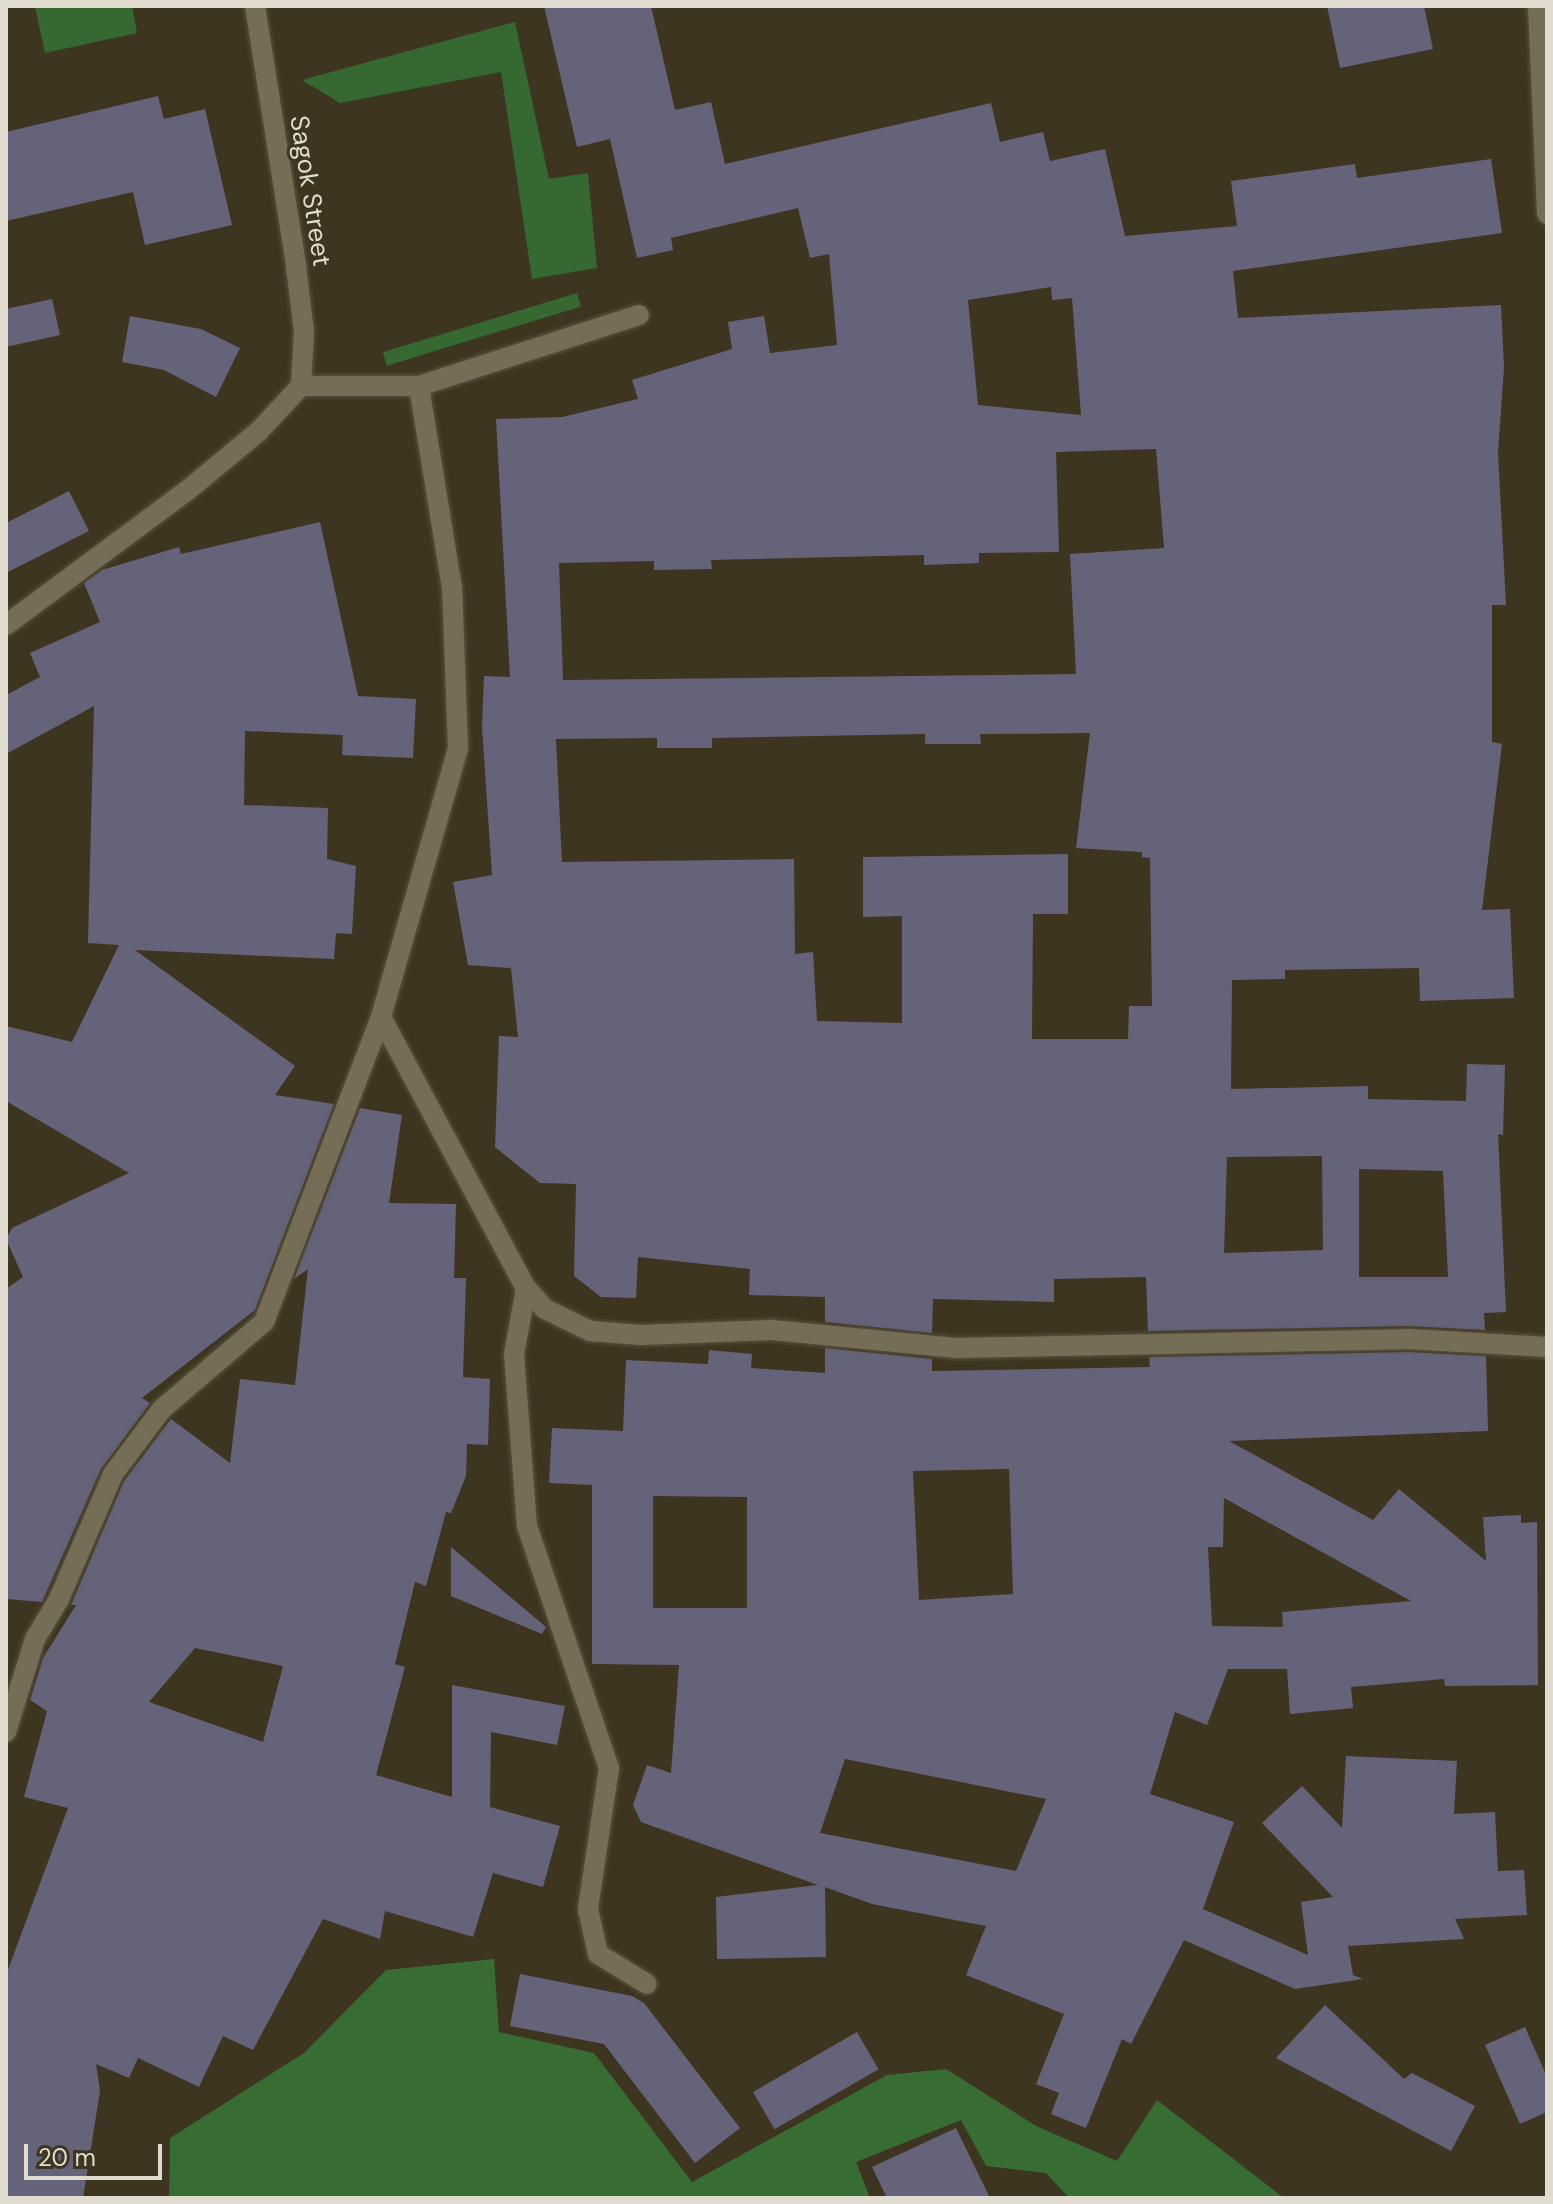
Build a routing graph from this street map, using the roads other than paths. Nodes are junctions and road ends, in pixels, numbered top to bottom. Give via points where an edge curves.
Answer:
1 (255, 6) edge
2 (1538, 6) edge
3 (1544, 56) edge
4 (1547, 214) edge
5 (639, 315) dead end
6 (301, 386) junction
7 (419, 386) junction
8 (6, 625) edge
9 (381, 1017) junction
10 (526, 1288) junction
11 (1547, 1347) edge
12 (6, 1732) edge
13 (647, 1984) dead end

1 - 6 street, Sagok Street via 304,332
2 - 3 street
3 - 4 street
5 - 7 street
6 - 7 street
6 - 8 street via 259,431 188,490
7 - 9 street via 452,588 458,748
9 - 10 street
9 - 12 street via 264,1322 162,1409 113,1474 59,1599 35,1639
10 - 11 street via 545,1309 590,1331 641,1335 772,1330 957,1348 1408,1339
10 - 13 street via 514,1354 527,1526 609,1768 588,1909 598,1954

